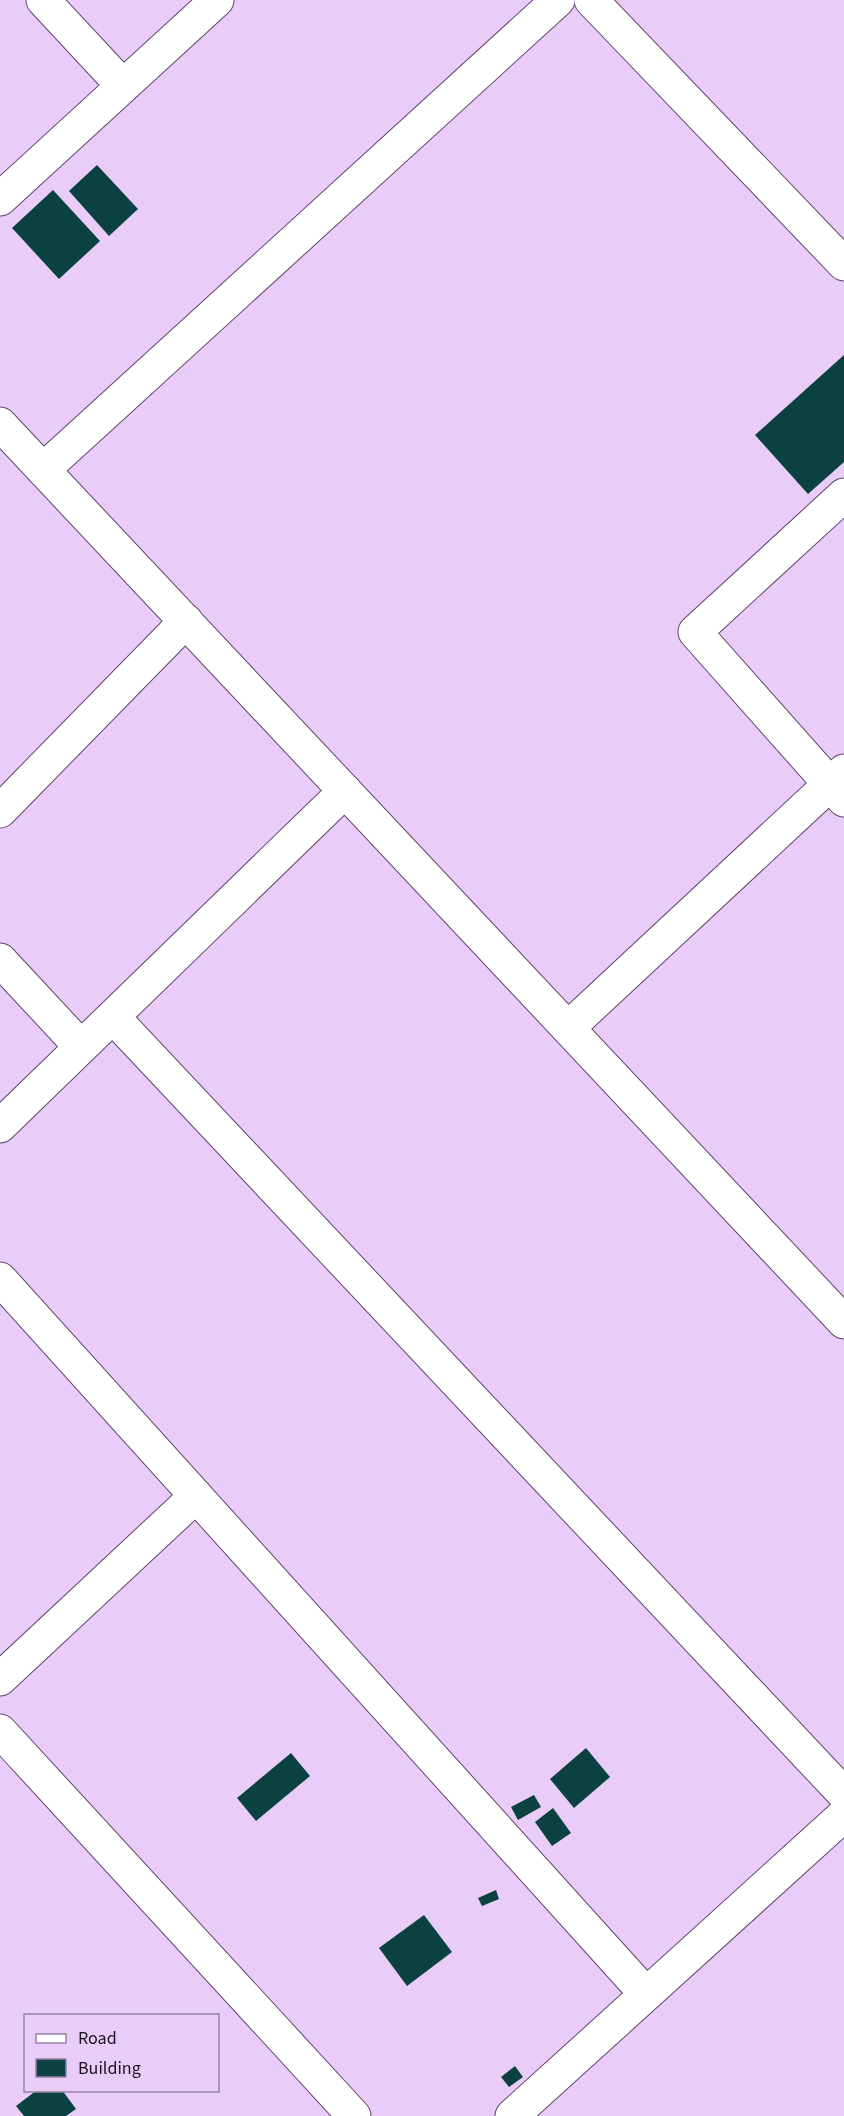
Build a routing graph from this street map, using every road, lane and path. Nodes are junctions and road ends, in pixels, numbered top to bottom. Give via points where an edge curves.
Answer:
1 (43, 0) edge
2 (217, 0) edge
3 (558, 0) edge
4 (591, 0) edge
5 (123, 87) junction
6 (0, 199) edge
7 (844, 264) edge
8 (0, 424) edge
9 (43, 470) junction
10 (844, 495) edge
11 (186, 621) junction
12 (839, 785) edge
13 (345, 791) junction
14 (0, 812) edge
15 (0, 960) edge
16 (113, 1017) junction
17 (568, 1028) junction
18 (81, 1047) junction
19 (0, 1126) edge
20 (0, 1279) edge
21 (844, 1322) edge
22 (196, 1496) junction
23 (0, 1679) edge
24 (0, 1731) edge
25 (844, 1794) edge
26 (844, 1815) edge
27 (646, 1994) junction
28 (354, 2116) edge
29 (512, 2116) edge

1 - 5 street
2 - 5 street
3 - 9 street
4 - 7 street
5 - 6 street
8 - 9 street
9 - 11 street
10 - 12 street via 695,632
11 - 13 street
11 - 14 street
12 - 17 street
13 - 16 street
13 - 17 street
15 - 18 street
16 - 18 street
16 - 25 street
17 - 21 street
18 - 19 street
20 - 22 street
22 - 23 street
22 - 27 street
24 - 28 street
26 - 27 street
27 - 29 street

